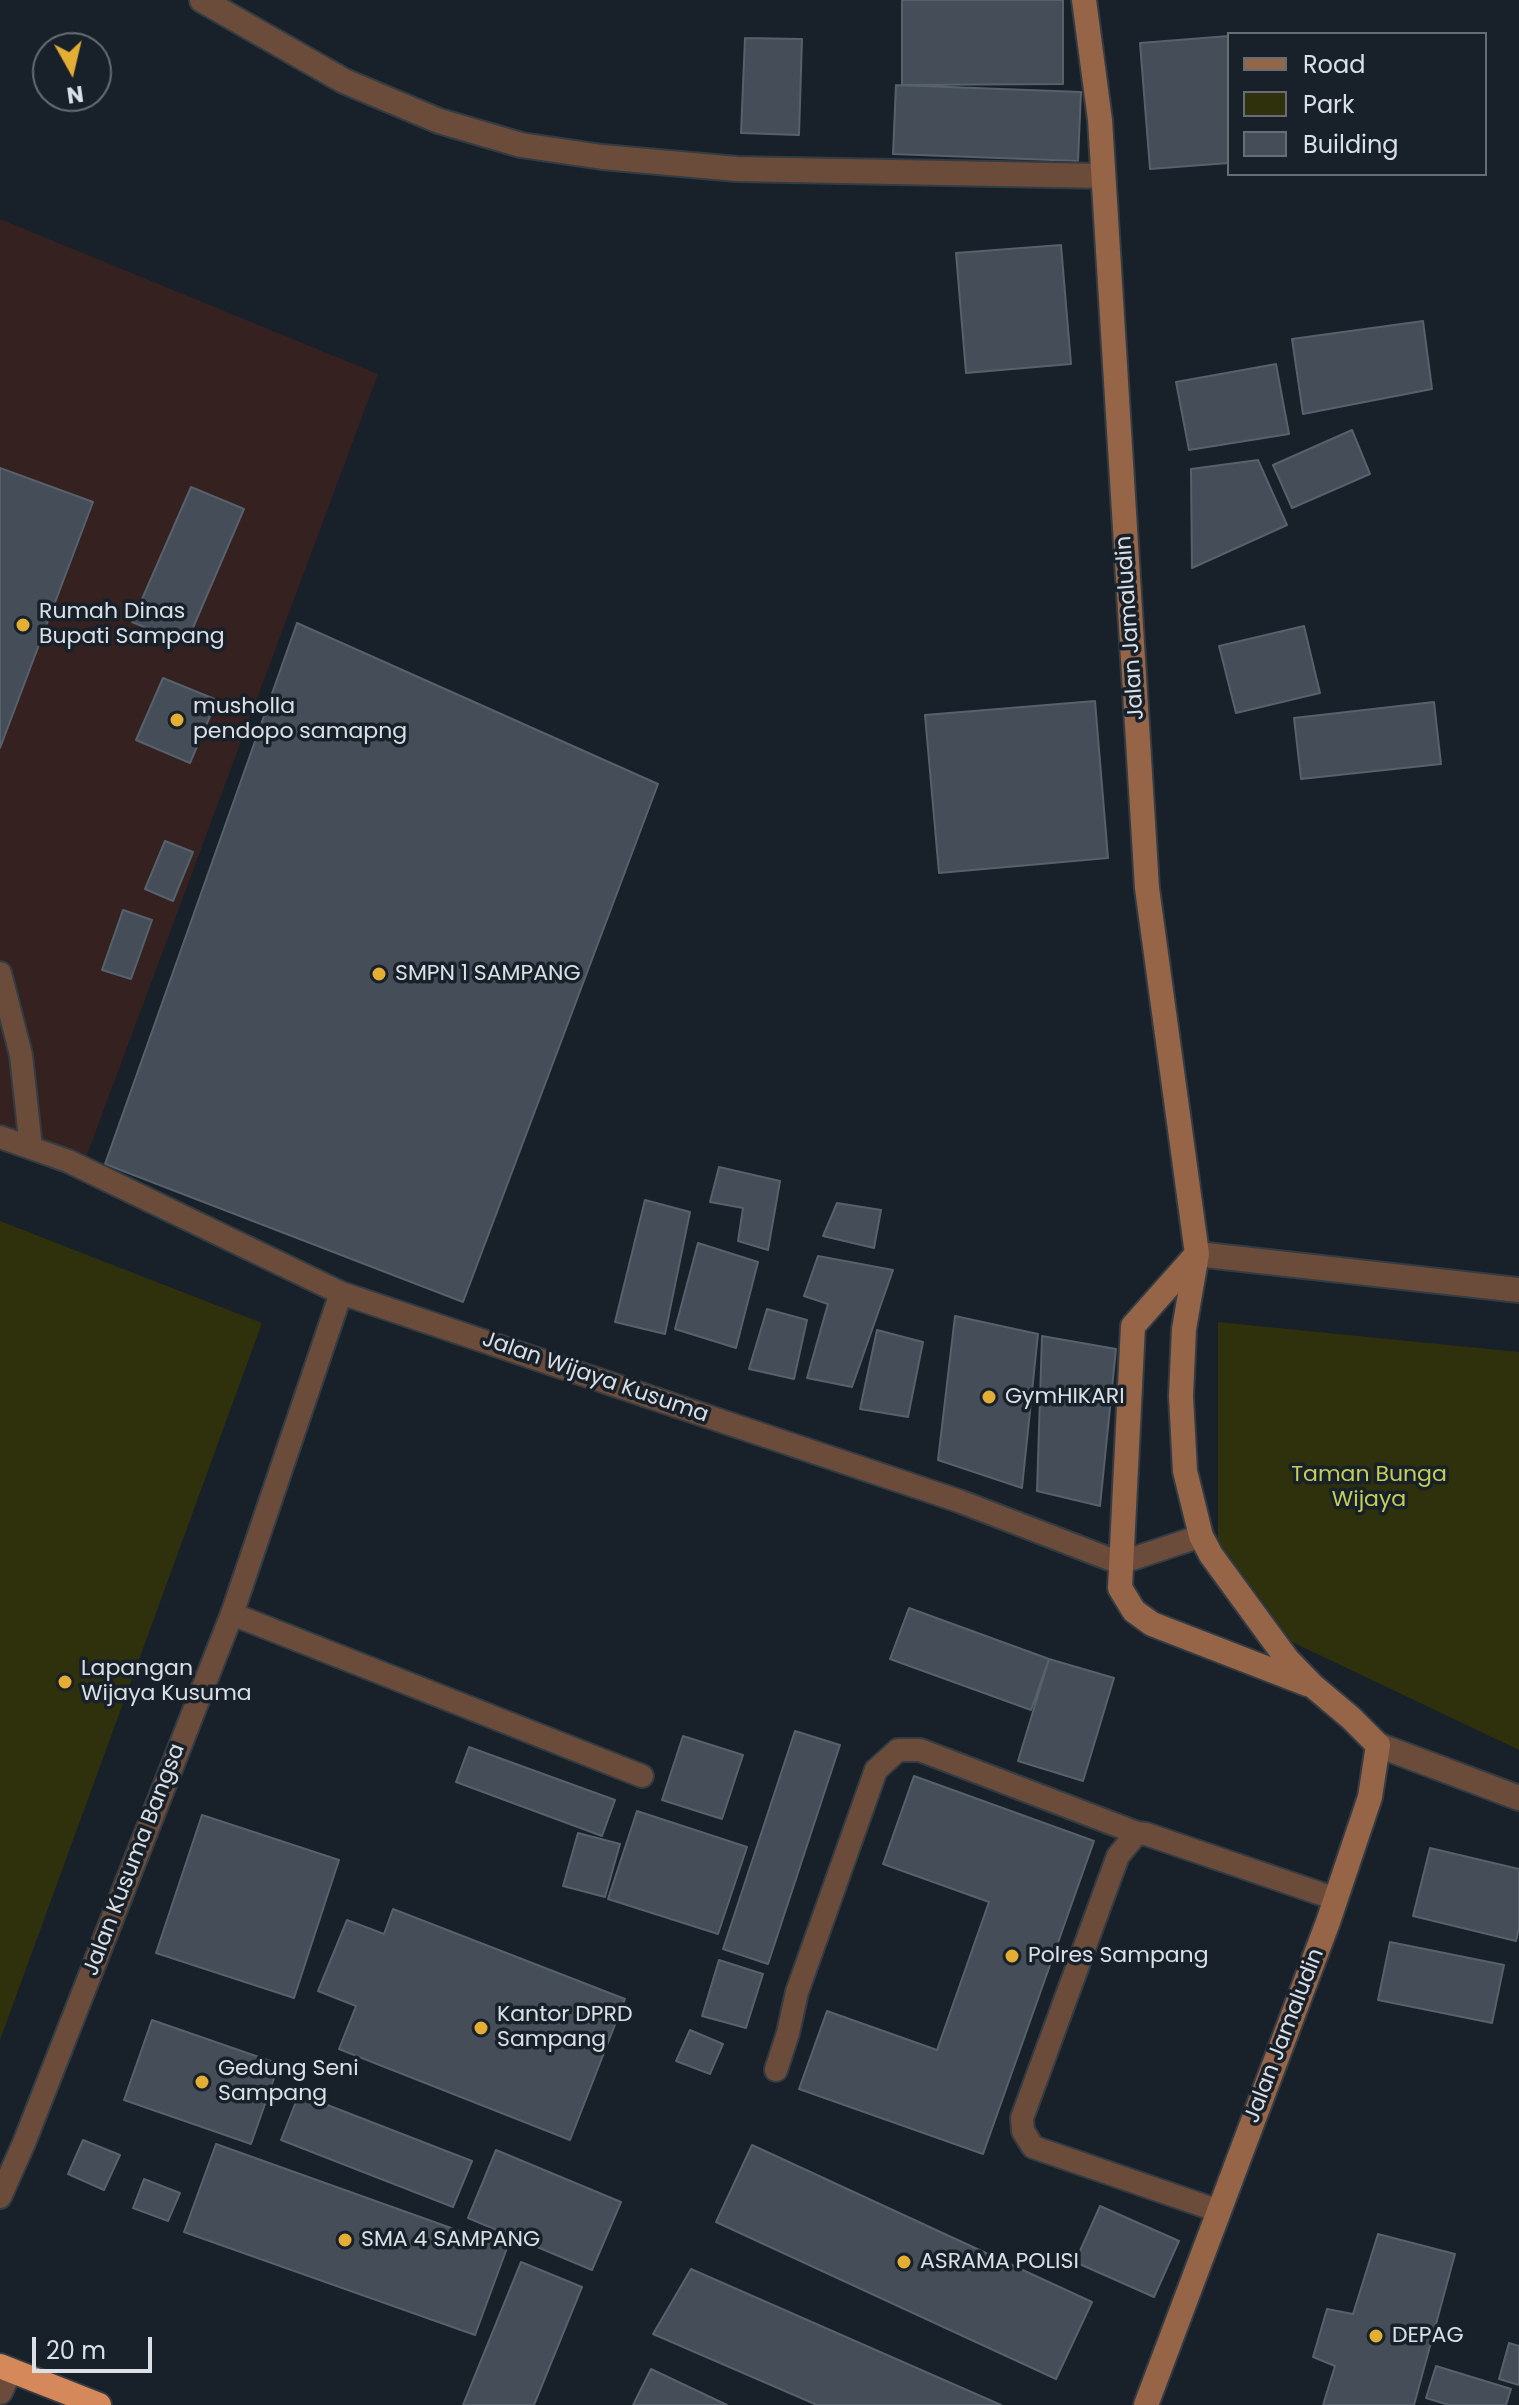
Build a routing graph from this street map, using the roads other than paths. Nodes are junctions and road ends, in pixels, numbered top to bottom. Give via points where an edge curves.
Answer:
1 (202, 0) edge
2 (1084, 0) edge
3 (1103, 176) junction
4 (0, 973) edge
5 (0, 1137) edge
6 (31, 1148) junction
7 (1197, 1254) junction
8 (1519, 1290) edge
9 (341, 1293) junction
10 (1201, 1536) junction
11 (1120, 1563) junction
12 (232, 1614) junction
13 (1313, 1686) junction
14 (1378, 1745) junction
15 (642, 1776) dead end
16 (1519, 1798) edge
17 (1137, 1833) junction
18 (1336, 1899) junction
19 (776, 2070) dead end
20 (0, 2197) edge
21 (1219, 2211) junction
22 (5, 2368) edge
23 (0, 2392) edge
24 (99, 2405) edge
25 (1146, 2405) edge

1 - 3 street via 344,81 439,121 521,145 737,169
2 - 3 street, Jalan Jamaludin
3 - 7 street, Jalan Jamaludin via 1147,888
4 - 6 lane via 21,1055
5 - 6 lane, Jalan Wijaya Kusuma
6 - 9 lane, Jalan Wijaya Kusuma
7 - 8 street
7 - 10 street, Jalan Jamaludin via 1184,1329 1181,1396 1185,1471
7 - 11 street, Jalan Jamaludin via 1133,1326
9 - 11 lane, Jalan Wijaya Kusuma via 959,1501
9 - 12 lane, Jalan Kusuma Bangsa
10 - 11 lane
10 - 13 street, Jalan Jamaludin via 1287,1659
11 - 13 street, Jalan Jamaludin via 1120,1588 1134,1611 1152,1624
12 - 15 lane
12 - 20 lane, Jalan Kusuma Bangsa
13 - 14 street, Jalan Jamaludin
14 - 16 street
14 - 18 street, Jalan Jamaludin via 1370,1797
17 - 18 lane
17 - 19 lane via 920,1750 898,1750 876,1770 797,1992
17 - 21 lane via 1118,1856 1022,2118 1023,2131 1033,2147
18 - 21 street, Jalan Jamaludin
21 - 25 street, Jalan Jamaludin
22 - 23 street
22 - 24 highway

